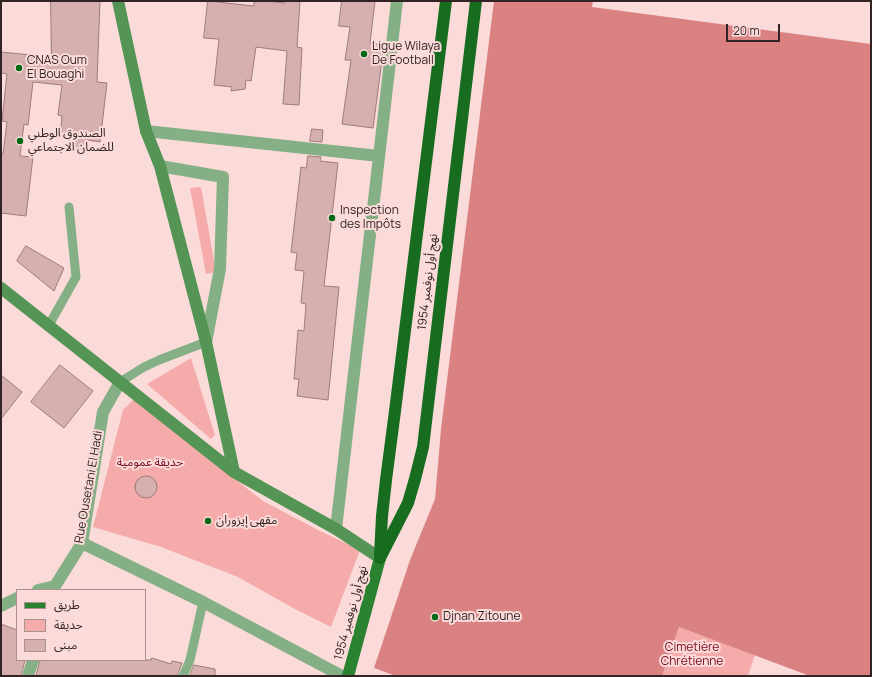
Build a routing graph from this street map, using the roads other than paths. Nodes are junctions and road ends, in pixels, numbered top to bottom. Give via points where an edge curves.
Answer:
1 (118, 1) edge
2 (397, 1) edge
3 (446, 1) edge
4 (476, 1) edge
5 (146, 131) junction
6 (379, 156) junction
7 (160, 166) junction
8 (69, 207) dead end
9 (1, 288) edge
10 (49, 325) junction
11 (206, 342) junction
12 (120, 382) junction
13 (234, 472) junction
14 (336, 529) junction
15 (82, 543) junction
16 (380, 558) junction
17 (54, 588) edge
18 (16, 598) edge
19 (202, 602) junction
20 (1, 606) edge
21 (33, 661) edge
22 (28, 676) edge
23 (183, 676) edge
24 (342, 676) edge
25 (348, 676) edge

1 - 5 street
2 - 6 street
3 - 16 highway, نهج أول نوفمبر 1954 via 386,480
4 - 16 highway, نهج أول نوفمبر 1954 via 423,447 408,503
5 - 6 street
5 - 7 street
6 - 14 street
7 - 11 street
7 - 11 street via 223,177 220,269
8 - 10 lane via 76,277
9 - 10 street
10 - 12 street
11 - 12 lane via 159,360
11 - 13 street
12 - 13 street
12 - 15 street, Rue Ousetani El Hadi via 103,412
13 - 14 street
14 - 16 street
15 - 17 street, Rue Ousetani El Hadi
15 - 19 street
16 - 25 main road, نهج أول نوفمبر 1954
18 - 20 street
19 - 23 lane via 190,660
19 - 24 street
21 - 22 street

